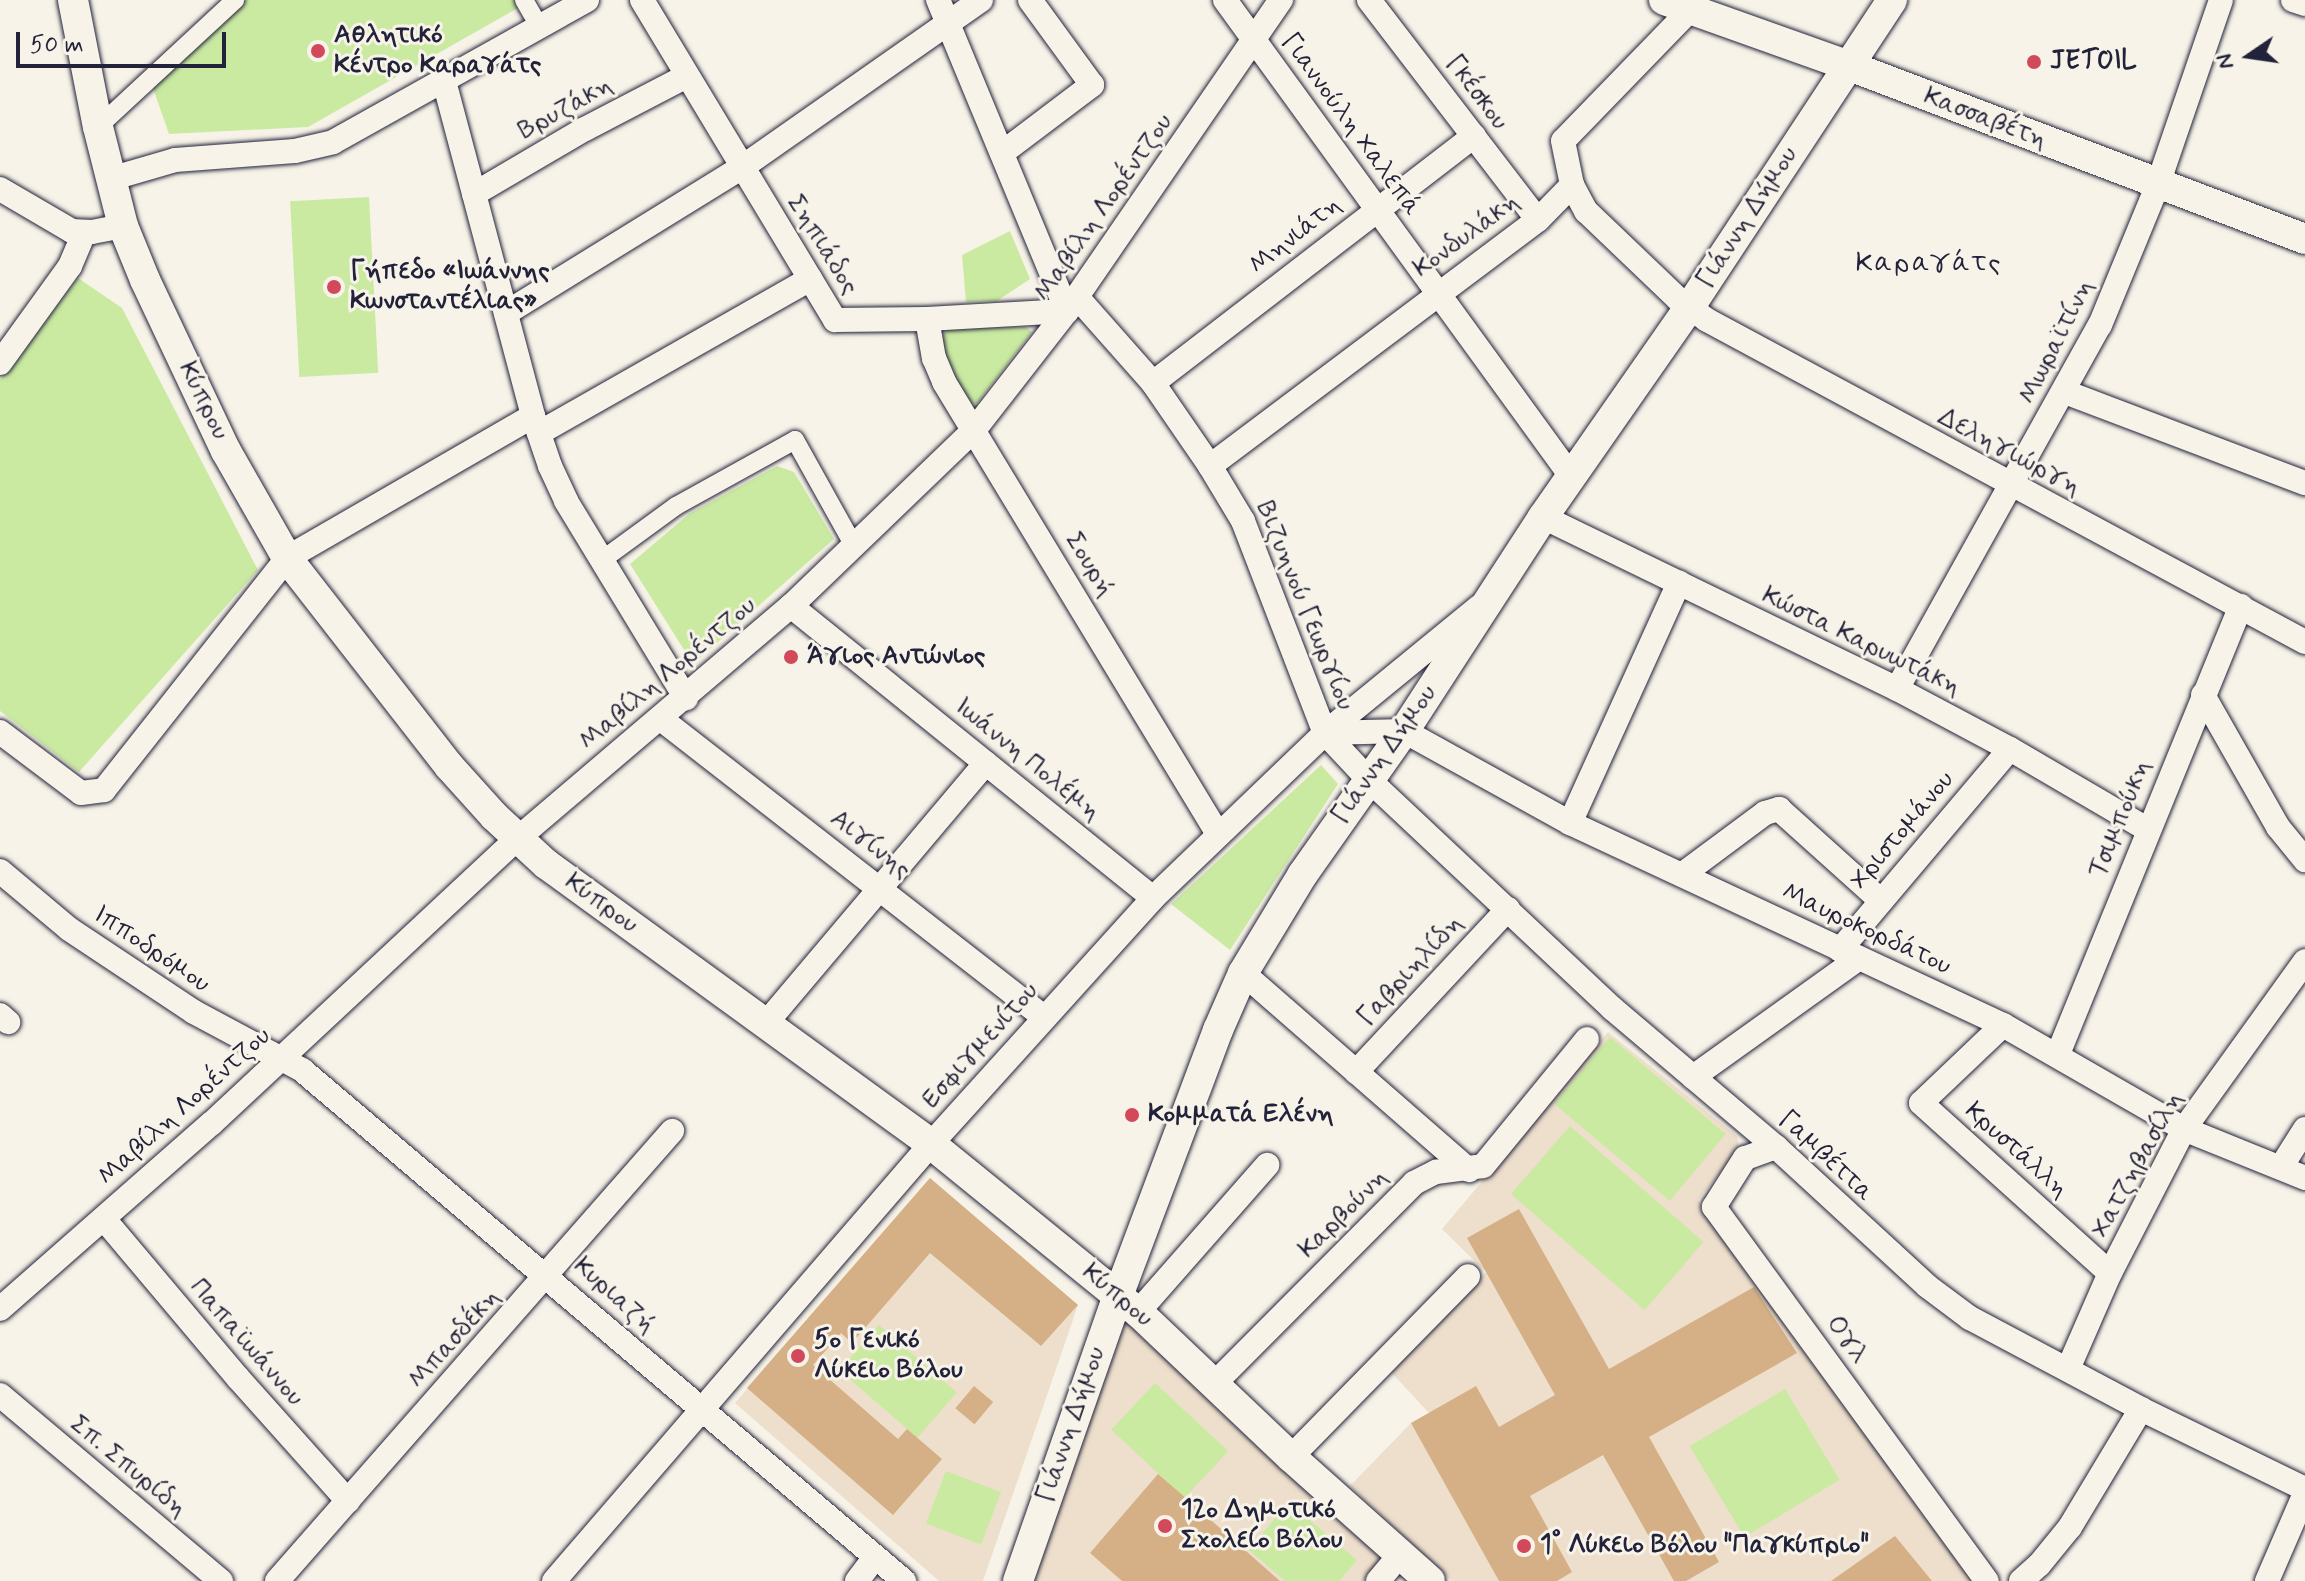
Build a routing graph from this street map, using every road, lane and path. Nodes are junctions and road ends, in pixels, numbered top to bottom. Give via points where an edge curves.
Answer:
1 (73, 0) edge
2 (235, 0) edge
3 (524, 0) edge
4 (587, 0) edge
5 (642, 0) edge
6 (938, 0) edge
7 (981, 0) edge
8 (1030, 0) edge
9 (1225, 0) edge
10 (1281, 0) edge
11 (1369, 0) edge
12 (1892, 0) edge
13 (2221, 0) edge
14 (2293, 0) edge
15 (2305, 4) edge
16 (1677, 5) edge
17 (949, 24) junction
18 (539, 26) junction
19 (1255, 40) junction
20 (1847, 65) junction
21 (687, 76) junction
22 (444, 81) junction
23 (98, 127) junction
24 (1474, 136) junction
25 (1002, 153) junction
26 (741, 168) junction
27 (110, 179) junction
28 (2158, 184) junction
29 (1572, 185) junction
30 (0, 189) edge
31 (474, 194) junction
32 (1375, 210) junction
33 (1538, 220) junction
34 (123, 226) junction
35 (84, 233) junction
36 (2305, 239) edge
37 (810, 279) junction
38 (1439, 291) junction
39 (1072, 304) junction
40 (1689, 308) junction
41 (506, 313) junction
42 (927, 319) junction
43 (0, 363) edge
44 (1153, 383) junction
45 (2065, 392) junction
46 (536, 424) junction
47 (975, 429) junction
48 (1210, 466) junction
49 (1571, 476) junction
50 (2305, 483) edge
51 (2010, 486) junction
52 (1543, 517) junction
53 (854, 546) junction
54 (287, 558) junction
55 (602, 560) junction
56 (1679, 583) junction
57 (1495, 594) junction
58 (791, 606) junction
59 (2241, 606) junction
60 (2305, 642) edge
61 (1897, 689) junction
62 (2203, 695) junction
63 (686, 698) junction
64 (661, 719) junction
65 (1404, 731) junction
66 (0, 732) edge
67 (1325, 733) junction
68 (2010, 749) junction
69 (986, 763) junction
70 (1368, 779) junction
71 (1570, 823) junction
72 (2147, 829) junction
73 (1218, 834) junction
74 (517, 839) junction
75 (2305, 860) edge
76 (0, 871) edge
77 (1683, 874) junction
78 (880, 888) junction
79 (1153, 898) junction
80 (1881, 901) junction
81 (1508, 909) junction
82 (1849, 954) junction
83 (2305, 961) edge
84 (1243, 973) junction
85 (1044, 1017) junction
86 (767, 1022) junction
87 (2003, 1025) junction
88 (1587, 1039) dead end
89 (2058, 1054) junction
90 (283, 1057) junction
91 (1356, 1072) junction
92 (1693, 1077) junction
93 (2184, 1129) junction
94 (2305, 1129) edge
95 (672, 1131) dead end
96 (931, 1144) junction
97 (1776, 1147) junction
98 (1267, 1165) dead end
99 (2281, 1167) junction
100 (1469, 1170) junction
101 (2305, 1178) edge
102 (104, 1219) junction
103 (2110, 1273) junction
104 (548, 1275) junction
105 (1468, 1276) dead end
106 (1128, 1304) junction
107 (0, 1309) edge
108 (2068, 1369) junction
109 (1214, 1384) junction
110 (0, 1395) edge
111 (2141, 1409) junction
112 (701, 1411) junction
113 (1291, 1457) junction
114 (2305, 1491) edge
115 (348, 1501) junction
116 (1401, 1554) junction
117 (875, 1557) junction
118 (556, 1580) edge
119 (221, 1581) edge
120 (277, 1581) edge
121 (857, 1581) edge
122 (904, 1581) edge
123 (1018, 1581) edge
124 (1378, 1581) edge
125 (1430, 1581) edge
126 (1987, 1581) edge
127 (2021, 1581) edge
128 (2267, 1581) edge

1 - 23 street, Κύπρου
2 - 23 street
3 - 18 street
4 - 18 street
5 - 21 street, Σηπιάδος
6 - 17 street, Βιζυηνού Γεωργίου
7 - 17 street
8 - 25 street via 1092,85
9 - 19 street, Γιαννούλη Χαλεπά
10 - 19 street, Μαβίλη Λορέντζου
11 - 24 street, Γκέσκου
12 - 20 street, Γιάννη Δήμου
13 - 28 street, Μωραϊτίνη
14 - 15 street
16 - 20 street, Κασσαβέτη
16 - 29 street via 1563,141
17 - 25 street, Βιζυηνού Γεωργίου
17 - 26 street
18 - 22 street
19 - 32 street, Γιαννούλη Χαλεπά
19 - 39 street, Μαβίλη Λορέντζου
20 - 28 street, Κασσαβέτη
20 - 40 street, Γιάννη Δήμου
21 - 26 street, Σηπιάδος
21 - 31 street, Βρυζάκη
22 - 27 street via 314,148 175,160
22 - 31 street
23 - 27 street, Κύπρου
24 - 32 street, Μηνιάτη
24 - 33 street, Γκέσκου
25 - 39 street, Βιζυηνού Γεωργίου
26 - 37 street, Σηπιάδος
26 - 41 street
27 - 34 street, Κύπρου
28 - 36 street, Κασσαβέτη
28 - 45 street, Μωραϊτίνη via 2126,267
29 - 33 street, Κονδυλάκη
29 - 40 street via 1586,211
30 - 35 street via 67,230
31 - 41 street
32 - 38 street, Γιαννούλη Χαλεπά
32 - 44 street, Μηνιάτη
33 - 38 street, Κονδυλάκη
34 - 35 street
34 - 54 street, Κύπρου via 226,451
35 - 43 street via 70,266
37 - 42 street, Σηπιάδος via 840,322
37 - 46 street
38 - 48 street, Κονδυλάκη
38 - 49 street, Γιαννούλη Χαλεπά
39 - 42 street, Σηπιάδος
39 - 44 street, Βιζυηνού Γεωργίου
39 - 47 street, Μαβίλη Λορέντζου
40 - 49 street, Γιάννη Δήμου
40 - 51 street, Δεληγιώργη
41 - 46 street
42 - 47 street, Σουρή via 937,368
44 - 48 street, Βιζυηνού Γεωργίου
45 - 50 street
45 - 51 street, Μωραϊτίνη
46 - 54 street
46 - 55 street via 557,484
47 - 53 street, Μαβίλη Λορέντζου
47 - 73 street, Σουρή
48 - 67 street, Βιζυηνού Γεωργίου via 1243,521
49 - 52 street, Γιάννη Δήμου
51 - 59 street, Δεληγιώργη
51 - 61 street, Μωραϊτίνη
52 - 56 street, Κώστα Καρυωτάκη
52 - 57 street, Γιάννη Δήμου
53 - 55 street via 795,440 676,506
53 - 58 street, Μαβίλη Λορέντζου
54 - 66 street via 104,790 81,793
54 - 74 street, Κύπρου via 422,734
55 - 63 street
56 - 61 street, Κώστα Καρυωτάκη
56 - 71 street
57 - 65 street, Γιάννη Δήμου
57 - 67 street, Εσφιγμενίτου
58 - 63 street, Μαβίλη Λορέντζου
58 - 69 street, Ιωάννη Πολέμη
59 - 60 street, Δεληγιώργη
59 - 62 street, Τσιμπούκη
61 - 68 street, Κώστα Καρυωτάκη
62 - 72 street, Τσιμπούκη
62 - 75 street via 2278,827
63 - 64 street, Μαβίλη Λορέντζου
64 - 74 street, Μαβίλη Λορέντζου
64 - 78 street, Αιγίνης
65 - 67 street
65 - 70 street, Γιάννη Δήμου
65 - 71 street, Μαυροκορδάτου
67 - 70 street, Βιζυηνού Γεωργίου
67 - 73 street, Εσφιγμενίτου
68 - 72 street, Κώστα Καρυωτάκη
68 - 80 street, Χριστομάνου
69 - 78 street
69 - 79 street, Ιωάννη Πολέμη
70 - 81 street, Γαμβέττα
70 - 84 street, Γιάννη Δήμου
71 - 77 street, Μαυροκορδάτου
72 - 89 street, Τσιμπούκη
73 - 79 street, Εσφιγμενίτου
74 - 86 street, Κύπρου via 581,891
74 - 90 street, Μαβίλη Λορέντζου
76 - 90 street, Ιπποδρόμου via 69,929 194,1012
77 - 80 street via 1765,813 1779,809
77 - 82 street, Μαυροκορδάτου
78 - 85 street, Αιγίνης
78 - 86 street
79 - 85 street, Εσφιγμενίτου
80 - 82 street, Χριστομάνου
81 - 91 street, Γαβριηλίδη
81 - 92 street, Γαμβέττα
82 - 87 street, Μαυροκορδάτου
82 - 92 street, Χριστομάνου
83 - 93 street, Χατζηβασίλη
84 - 91 street
84 - 106 street, Γιάννη Δήμου
85 - 96 street, Εσφιγμενίτου
86 - 96 street, Κύπρου
87 - 89 street, Μαυροκορδάτου
87 - 103 street, Κρυστάλλη via 1921,1103
88 - 100 street, Καρβούνη via 1483,1166
89 - 93 street, Μαυροκορδάτου
90 - 102 street, Μαβίλη Λορέντζου
90 - 104 street, Κυριαζή
91 - 100 street
92 - 97 street, Γαμβέττα
93 - 99 street, Μαυροκορδάτου
93 - 103 street, Χατζηβασίλη
94 - 99 street
95 - 104 street, Μπασδέκη
96 - 106 street, Κύπρου
96 - 112 street, Εσφιγμενίτου
97 - 108 street, Γαμβέττα via 1927,1286 1970,1318
97 - 126 street, Ογλ via 1745,1158 1714,1207
98 - 106 street
99 - 101 street, Μαυροκορδάτου
100 - 109 street, Καρβούνη via 1436,1172 1407,1190
102 - 107 street, Μαβίλη Λορέντζου
102 - 115 street, Παπαϊωάννου
103 - 108 street, Χατζηβασίλη
104 - 112 street, Κυριαζή
104 - 115 street, Μπασδέκη
105 - 113 street
106 - 109 street, Κύπρου
106 - 123 street, Γιάννη Δήμου
108 - 111 street, Γαμβέττα
109 - 113 street, Κύπρου
110 - 119 street, Σπ. Σπυρίδη
111 - 114 street, Γαμβέττα
111 - 127 street via 2070,1527
112 - 117 street, Κυριαζή
112 - 118 street, Εσφιγμενίτου
113 - 116 street, Κύπρου
114 - 128 street
115 - 120 street, Μπασδέκη
116 - 124 street
116 - 125 street, Κύπρου
117 - 121 street
117 - 122 street, Κυριαζή

